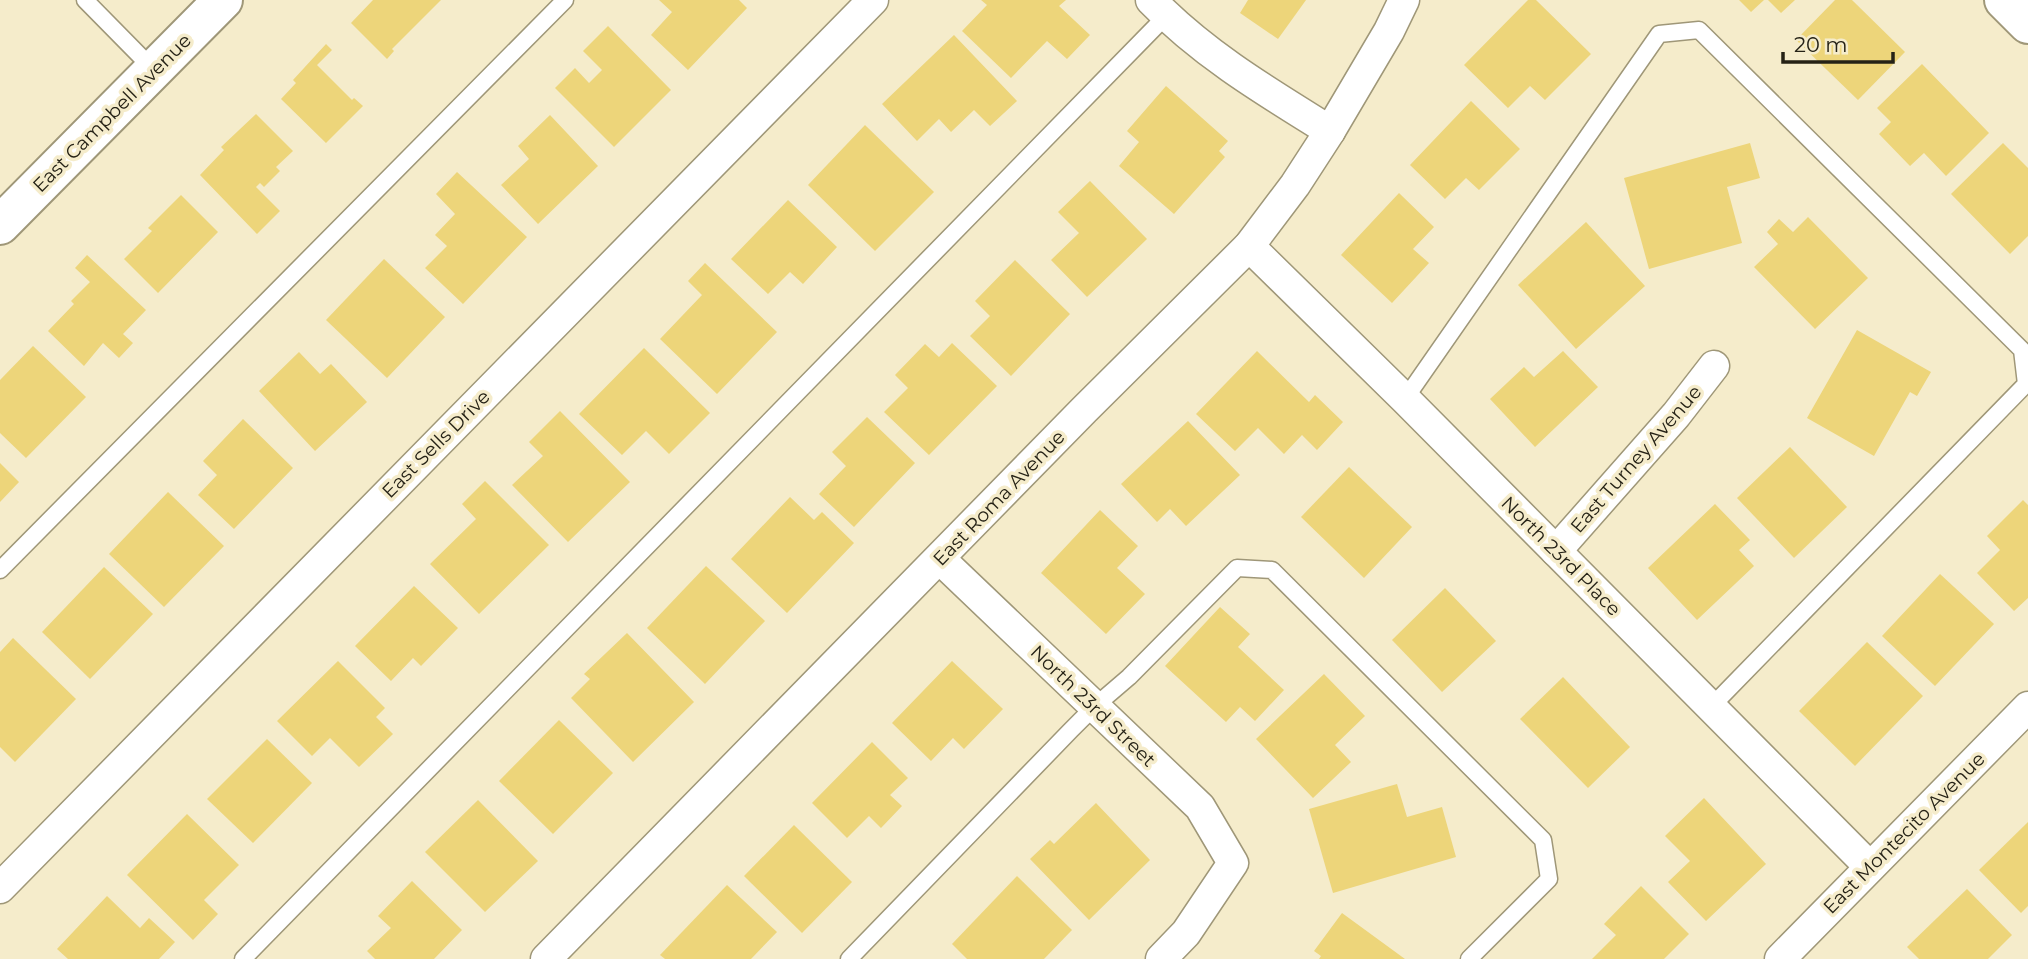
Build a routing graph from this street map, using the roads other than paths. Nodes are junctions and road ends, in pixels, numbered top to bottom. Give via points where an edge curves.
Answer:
1 (85, 0) edge
2 (223, 0) edge
3 (565, 0) edge
4 (873, 0) edge
5 (1404, 0) edge
6 (2004, 0) edge
7 (1158, 8) edge
8 (2028, 24) edge
9 (154, 71) junction
10 (1330, 131) junction
11 (0, 225) edge
12 (1250, 246) junction
13 (1714, 366) dead end
14 (1405, 399) junction
15 (1556, 551) junction
16 (940, 559) junction
17 (0, 570) edge
18 (1711, 706) junction
19 (1094, 707) junction
20 (2028, 707) edge
21 (1870, 867) junction
22 (0, 888) edge
23 (243, 959) edge
24 (546, 959) edge
25 (849, 959) edge
26 (1161, 959) edge
27 (1469, 959) edge
28 (1780, 959) edge

1 - 9 lane
2 - 9 street, East Campbell Avenue
3 - 17 lane
4 - 22 street, East Sells Drive
5 - 10 street, East Roma Avenue
6 - 8 street
7 - 10 street via 1238,74
7 - 23 lane
9 - 11 street, East Campbell Avenue
10 - 12 street, East Roma Avenue
12 - 14 street, North 23rd Place
12 - 16 street, East Roma Avenue
13 - 15 street, East Turney Avenue
14 - 15 street, North 23rd Place
14 - 18 lane via 1659,34 1699,30 2022,350 2026,384
15 - 18 street, North 23rd Place
16 - 19 street, North 23rd Street
16 - 24 street, East Roma Avenue
18 - 21 street, North 23rd Place
19 - 25 lane
19 - 26 street, North 23rd Street via 1199,807 1233,863 1186,933
19 - 27 lane via 1237,568 1272,570 1543,840 1549,879
20 - 21 street, East Montecito Avenue
21 - 28 street, East Montecito Avenue

